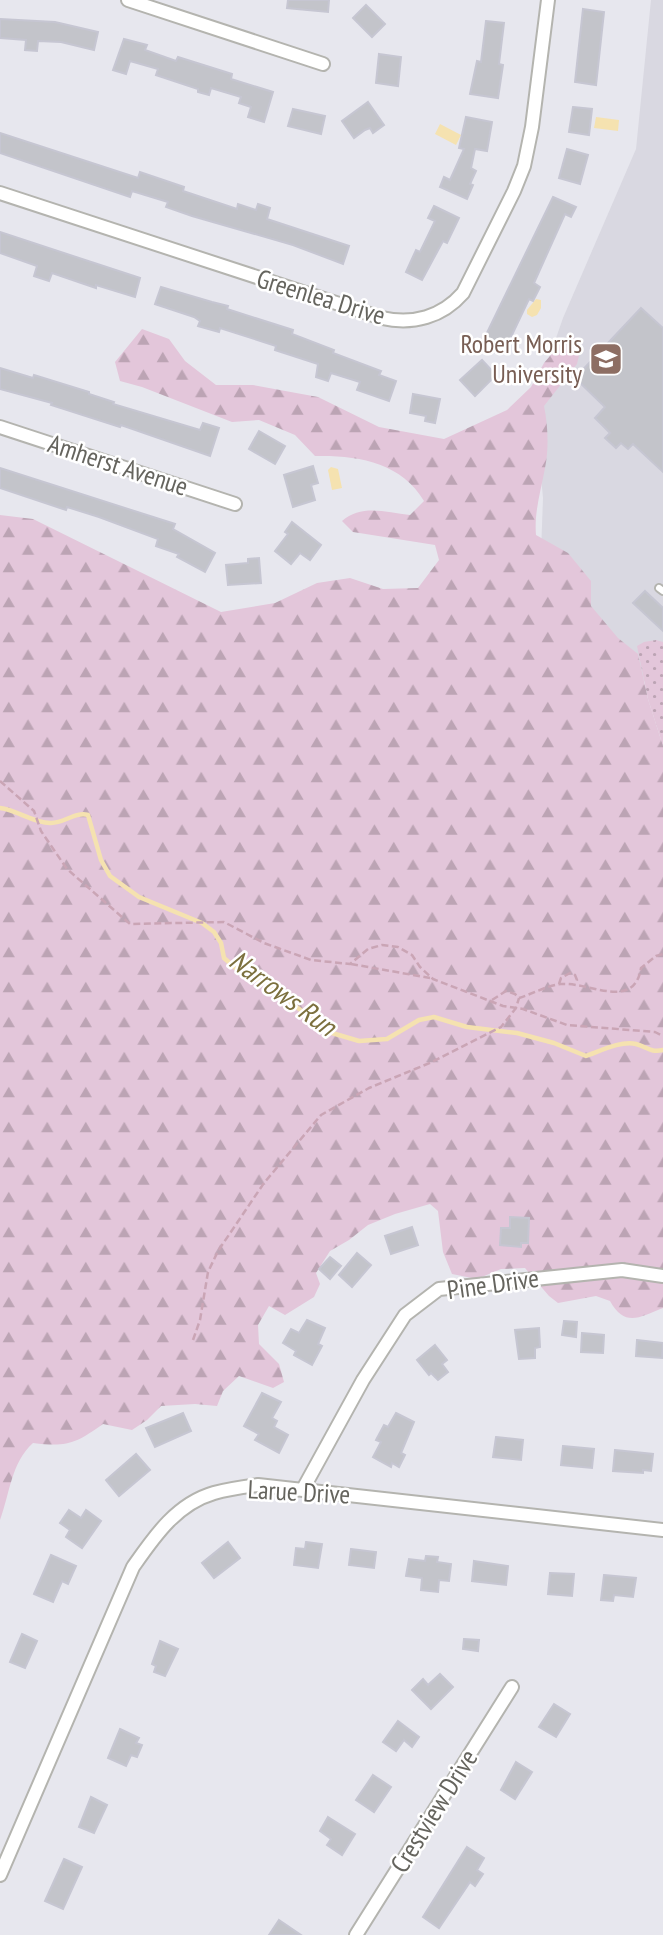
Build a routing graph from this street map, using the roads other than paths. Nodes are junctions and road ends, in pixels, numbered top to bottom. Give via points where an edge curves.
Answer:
1 (128, 0) edge
2 (548, 0) edge
3 (323, 64) dead end
4 (0, 194) edge
5 (0, 427) edge
6 (236, 503) dead end
7 (663, 1276) edge
8 (303, 1489) junction
9 (663, 1530) edge
10 (512, 1688) dead end
11 (0, 1875) edge
12 (356, 1935) edge

1 - 3 street
2 - 4 street, Greenlea Drive via 530,140 520,178 463,293 430,317 407,321 382,318
5 - 6 street, Amherst Avenue
7 - 8 street, Pine Drive via 622,1270 439,1289 405,1315
8 - 9 street, Larue Drive
8 - 11 street, Larue Drive via 258,1485 211,1494 160,1527 133,1567
10 - 12 street, Crestview Drive

